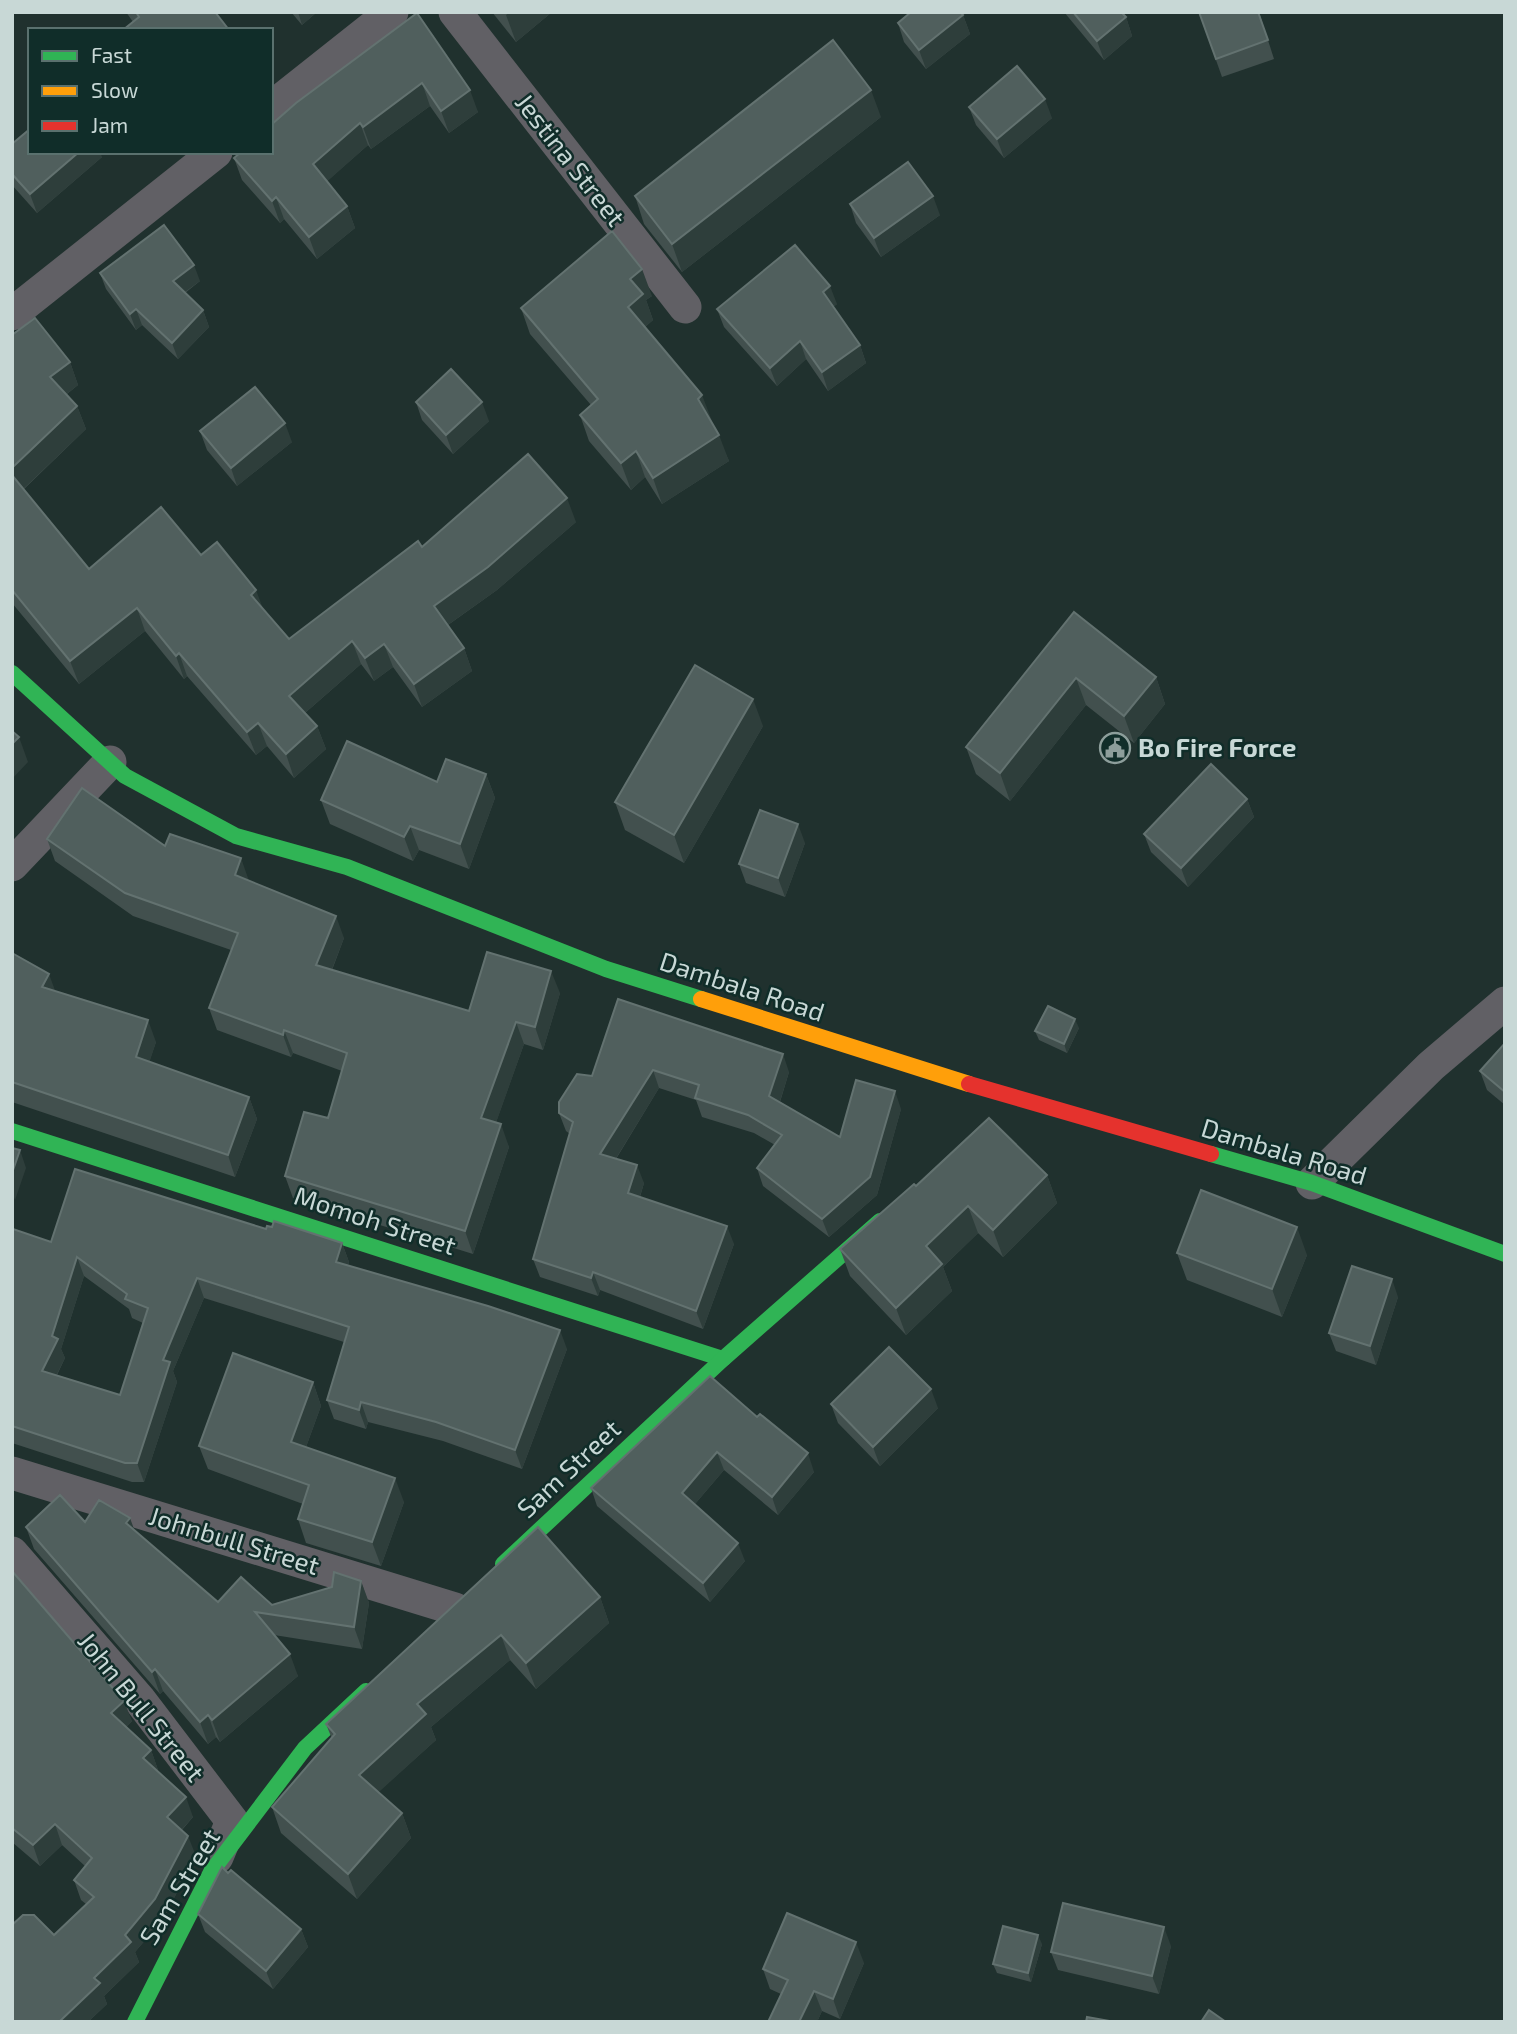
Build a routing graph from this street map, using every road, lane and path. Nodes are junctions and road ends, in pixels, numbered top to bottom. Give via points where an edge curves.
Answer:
1 (392, 12) edge
2 (455, 12) edge
3 (273, 106) edge
4 (213, 154) edge
5 (685, 307) dead end
6 (12, 314) edge
7 (12, 673) edge
8 (110, 762) junction
9 (12, 865) edge
10 (1505, 1003) edge
11 (12, 1131) edge
12 (1312, 1183) junction
13 (896, 1207) edge
14 (1505, 1254) edge
15 (723, 1359) junction
16 (12, 1473) edge
17 (12, 1553) edge
18 (495, 1572) edge
19 (455, 1609) edge
20 (375, 1683) edge
21 (211, 1872) junction
22 (135, 2022) edge

1 - 3 street
2 - 5 street, Jestina Street
4 - 6 street
7 - 8 street, Dambala Road
8 - 9 street
8 - 12 street, Dambala Road via 125,776 236,836 348,867 606,969 1013,1104
10 - 12 street via 1431,1066
11 - 15 street, Momoh Street
12 - 14 street, Dambala Road
13 - 15 street, Sam Street
15 - 18 street, Sam Street
16 - 19 street, Johnbull Street
17 - 21 street, John Bull Street via 147,1709 232,1821
20 - 21 street, Sam Street via 305,1748
21 - 22 street, Sam Street

